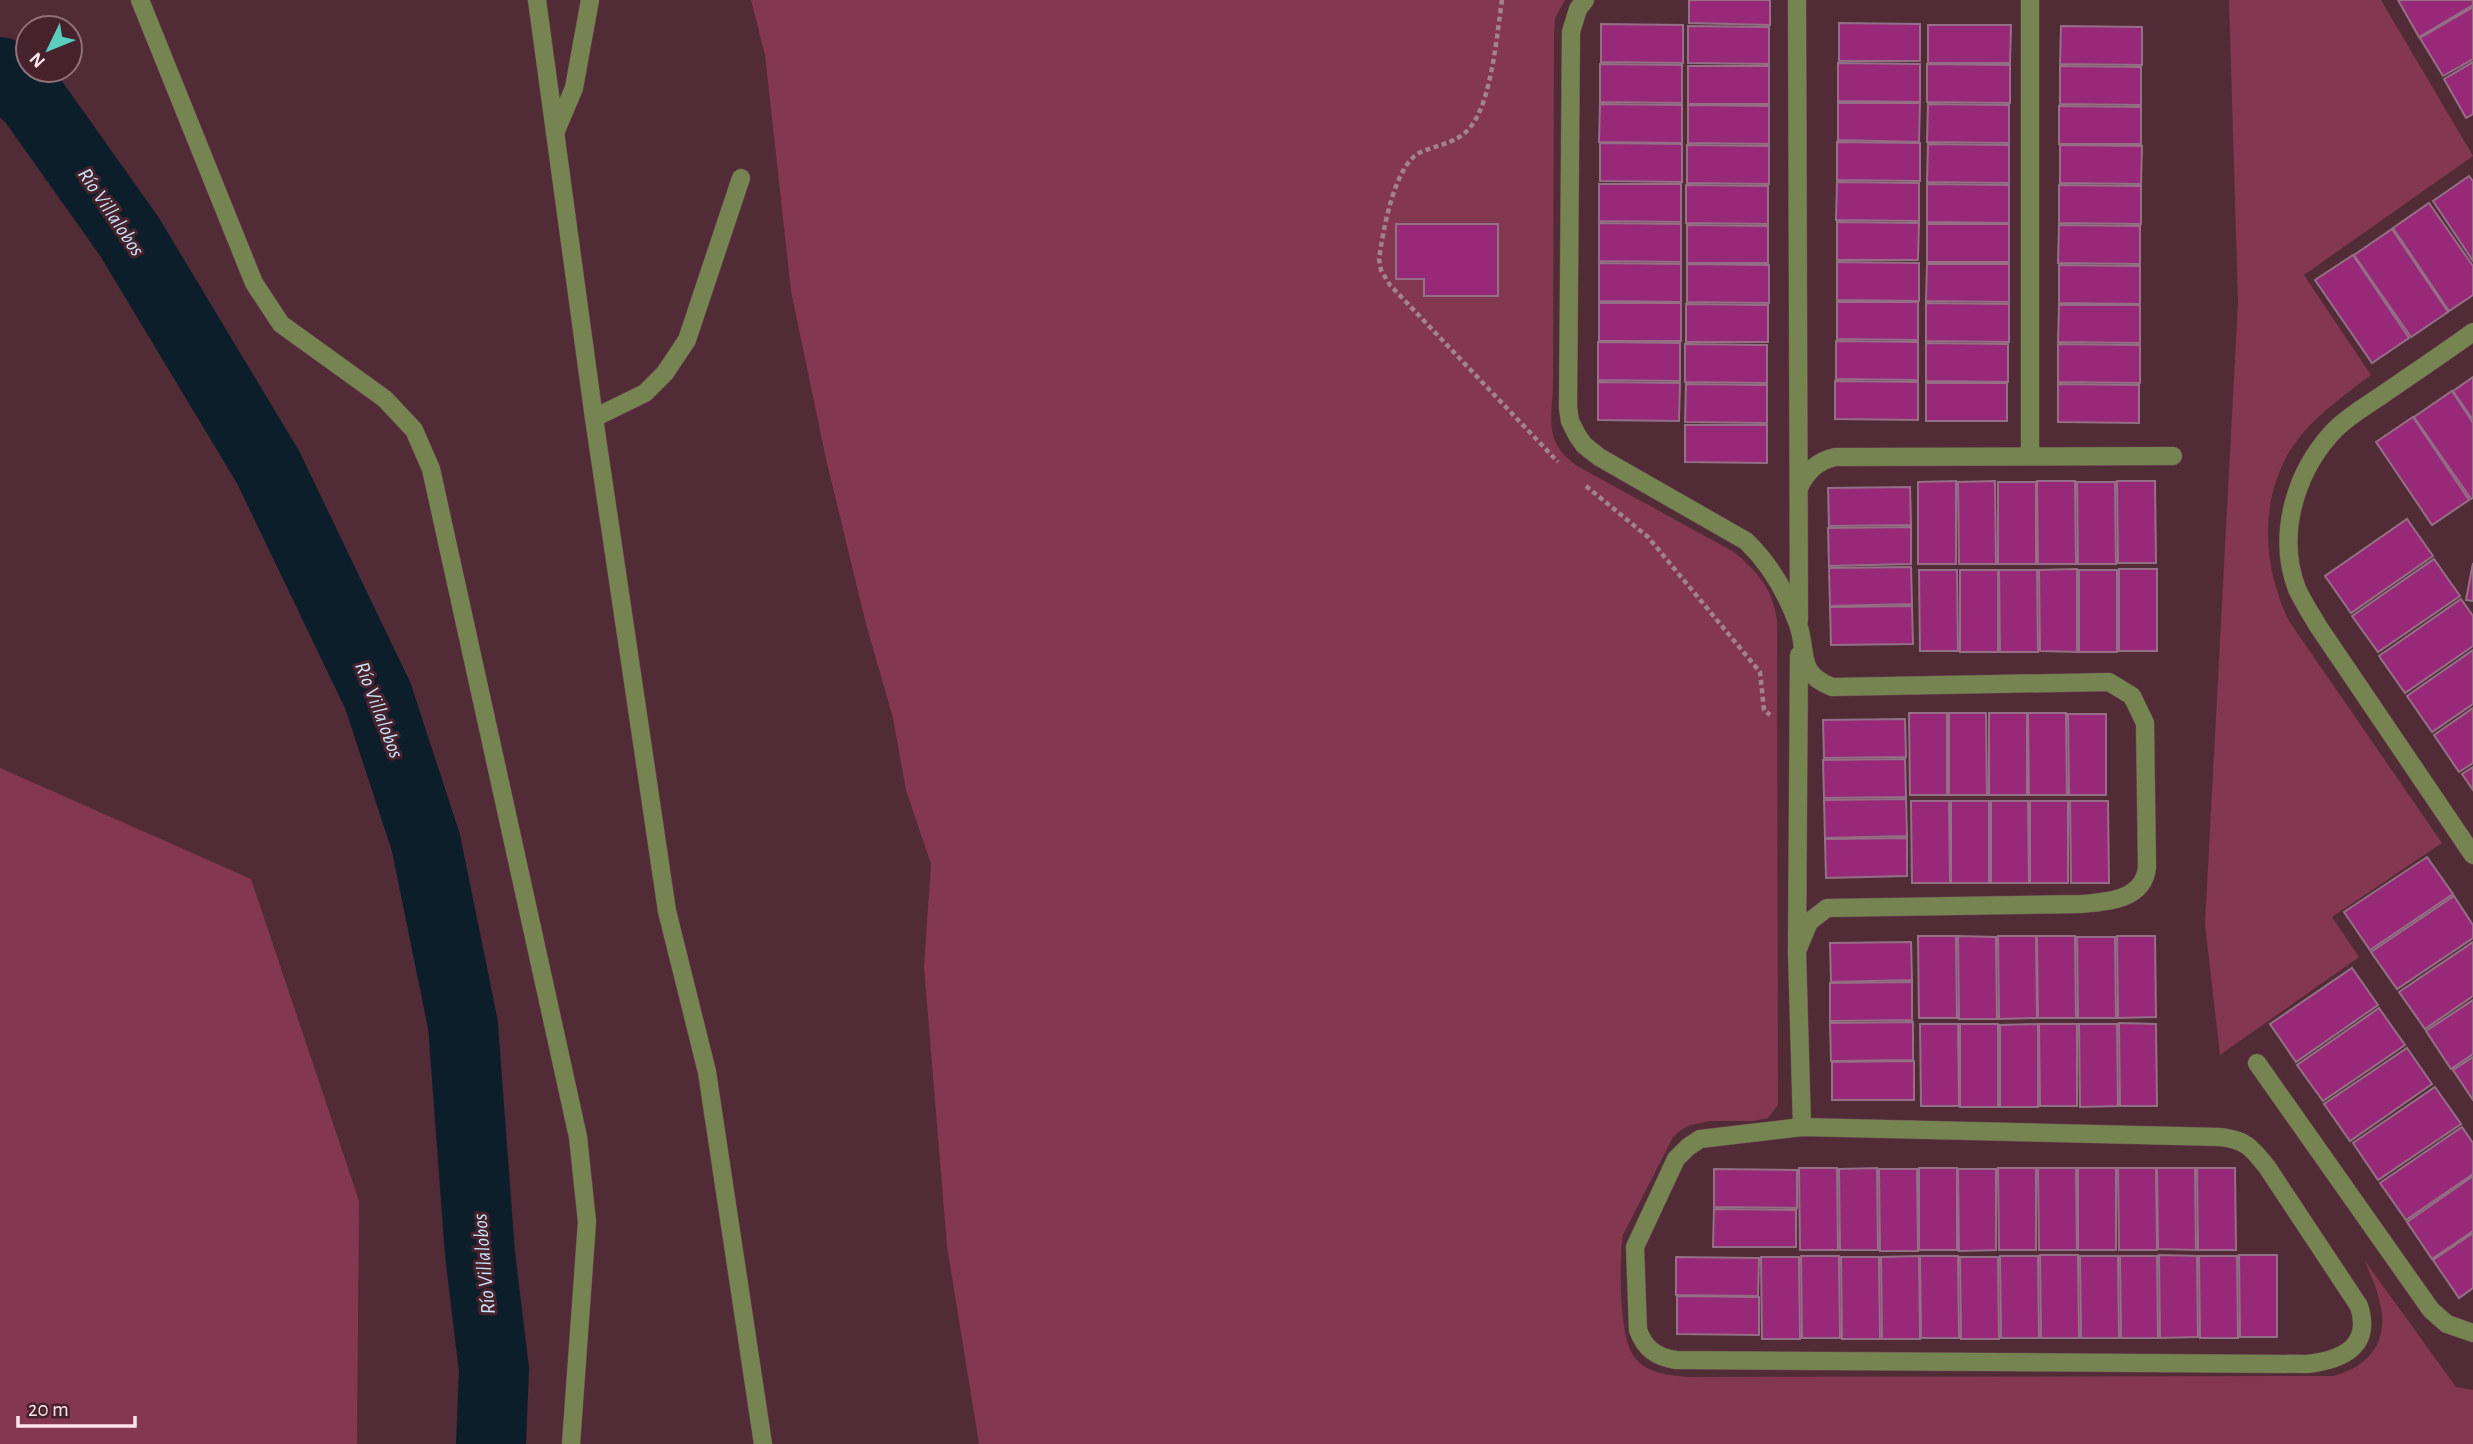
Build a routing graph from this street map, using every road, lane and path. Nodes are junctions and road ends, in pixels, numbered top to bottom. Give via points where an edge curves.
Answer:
1 (140, 0) edge
2 (537, 0) edge
3 (590, 0) edge
4 (1586, 0) edge
5 (1797, 0) edge
6 (2030, 0) edge
7 (555, 133) junction
8 (741, 178) dead end
9 (2473, 332) edge
10 (594, 418) junction
11 (2030, 456) junction
12 (2173, 456) dead end
13 (1798, 490) junction
14 (1799, 627) junction
15 (2473, 855) edge
16 (1797, 951) junction
17 (2257, 1063) dead end
18 (1802, 1127) junction
19 (2473, 1334) edge
20 (571, 1444) edge
21 (763, 1444) edge

1 - 20 street via 254,283 281,324 386,399 414,430 431,469 578,1138 587,1222
2 - 7 street
3 - 7 street via 574,88
4 - 14 street via 1571,32 1570,421 1584,445 1599,457 1745,541 1767,566
5 - 13 street
6 - 11 street
7 - 10 street
8 - 10 street via 687,340 645,393
9 - 15 street via 2331,434 2298,487 2288,552 2298,589 2318,626
10 - 21 street via 667,911 707,1072
11 - 12 street
11 - 13 street via 1835,457 1812,468
13 - 14 street
14 - 16 street
14 - 16 street via 1807,666 1817,680 1832,687 2109,682 2126,691 2145,723 2147,874 2137,888 2102,903 1827,908 1809,922
16 - 18 street
17 - 19 street via 2431,1310 2447,1324
18 - 18 street via 2240,1140 2267,1167 2359,1306 2364,1321 2361,1335 2341,1356 2307,1364 1676,1360 1651,1352 1638,1330 1635,1247 1676,1159 1700,1139

